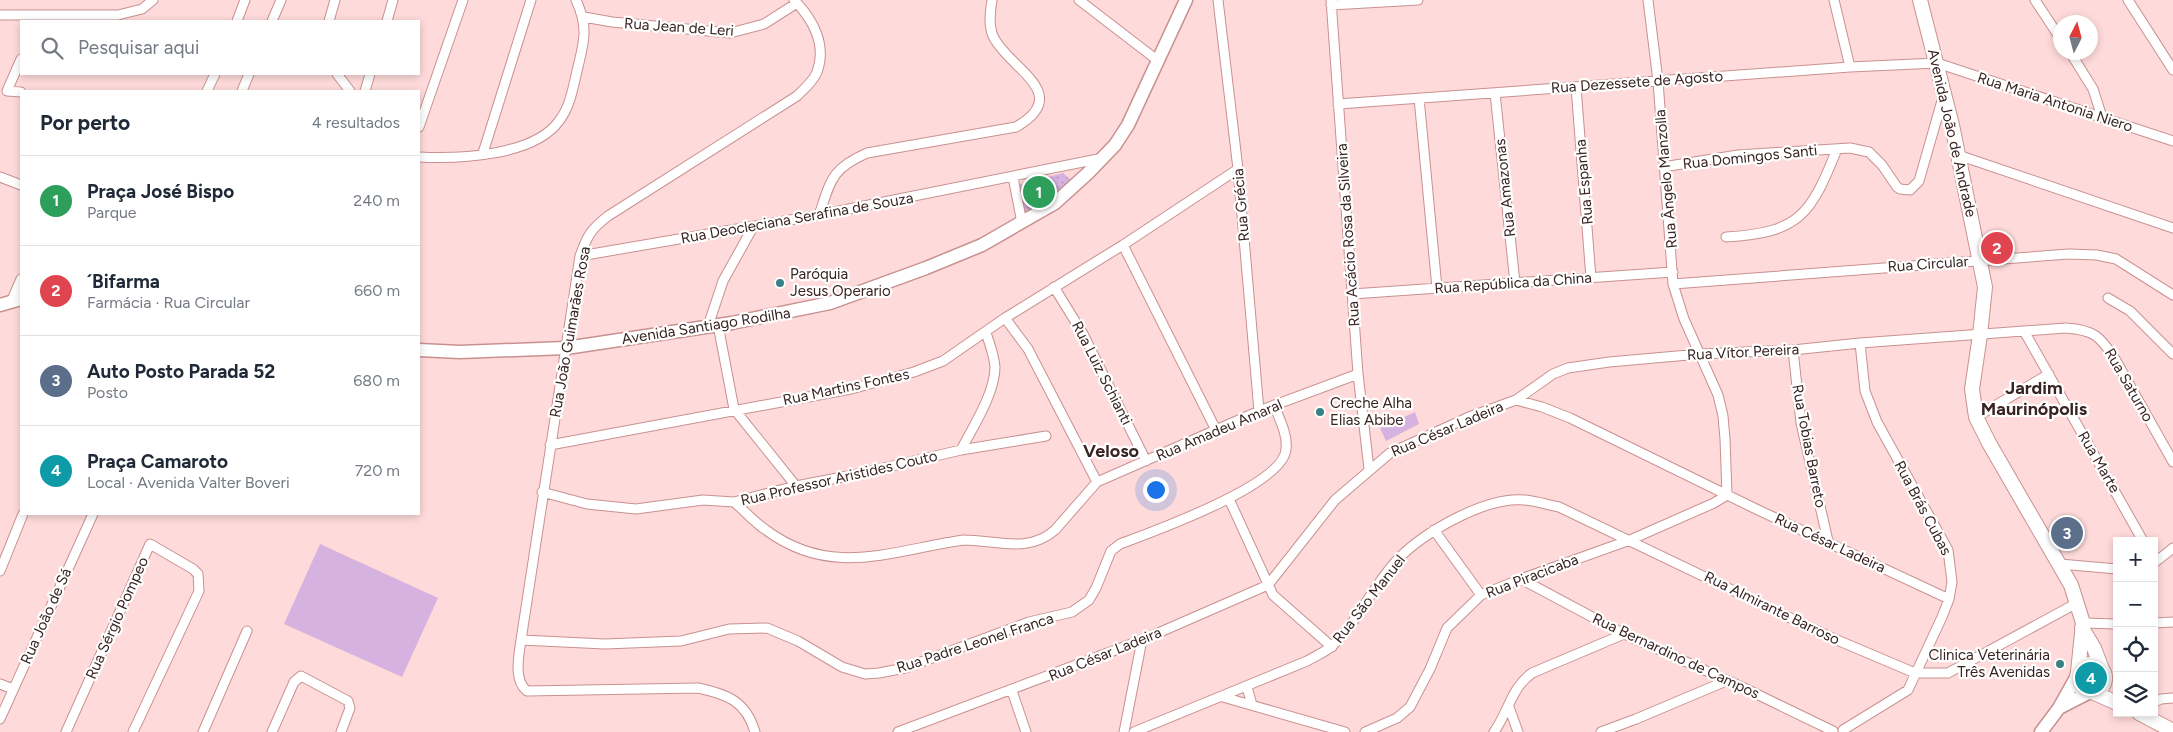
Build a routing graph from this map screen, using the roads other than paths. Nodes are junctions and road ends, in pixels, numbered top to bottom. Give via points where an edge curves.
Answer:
1 (153, 0) edge
2 (245, 0) edge
3 (281, 0) edge
4 (335, 0) edge
5 (393, 0) edge
6 (463, 0) edge
7 (531, 0) edge
8 (576, 0) edge
9 (992, 0) edge
10 (1078, 0) edge
11 (1186, 0) edge
12 (1218, 0) edge
13 (1418, 0) edge
14 (1648, 0) edge
15 (1834, 0) edge
16 (1920, 0) edge
17 (2035, 0) edge
18 (2128, 0) edge
19 (796, 2) edge
20 (1331, 3) edge
21 (0, 14) edge
22 (584, 17) junction
23 (40, 18) edge
24 (236, 20) edge
25 (272, 20) edge
26 (330, 20) edge
27 (387, 20) edge
28 (2053, 27) edge
29 (1157, 60) junction
30 (2075, 60) edge
31 (20, 61) edge
32 (1937, 63) junction
33 (1850, 67) junction
34 (2173, 70) edge
35 (215, 75) edge
36 (249, 75) edge
37 (338, 75) edge
38 (370, 75) edge
39 (1658, 81) junction
40 (1576, 87) junction
41 (207, 90) edge
42 (242, 90) edge
43 (349, 90) edge
44 (365, 90) edge
45 (20, 92) edge
46 (1496, 93) junction
47 (1945, 93) junction
48 (1418, 98) junction
49 (1338, 104) junction
50 (2102, 117) junction
51 (420, 124) edge
52 (2173, 141) edge
53 (1837, 149) junction
54 (484, 153) junction
55 (1958, 155) junction
56 (420, 157) edge
57 (1104, 158) junction
58 (1663, 167) junction
59 (1238, 170) junction
60 (0, 177) edge
61 (1012, 177) junction
62 (20, 185) edge
63 (819, 215) junction
64 (1022, 223) junction
65 (753, 228) junction
66 (2173, 228) edge
67 (1726, 237) dead end
68 (1123, 245) junction
69 (580, 256) junction
70 (1980, 260) junction
71 (1674, 272) junction
72 (1591, 278) junction
73 (20, 281) edge
74 (1515, 283) junction
75 (1673, 284) junction
76 (1054, 287) junction
77 (1437, 288) junction
78 (1352, 294) junction
79 (2173, 295) edge
80 (2108, 298) dead end
81 (11, 302) edge
82 (1005, 318) junction
83 (713, 325) junction
84 (2024, 331) junction
85 (986, 333) junction
86 (1980, 335) junction
87 (1860, 343) junction
88 (566, 348) junction
89 (420, 350) edge
90 (1793, 350) junction
91 (1700, 354) junction
92 (2173, 354) edge
93 (1358, 374) junction
94 (2049, 374) junction
95 (1516, 400) junction
96 (1274, 405) junction
97 (734, 410) junction
98 (1259, 411) junction
99 (1976, 417) junction
100 (1216, 430) junction
101 (1046, 436) dead end
102 (550, 445) junction
103 (961, 450) junction
104 (1146, 461) junction
105 (2173, 462) edge
106 (1369, 469) junction
107 (1097, 482) junction
108 (796, 486) junction
109 (542, 492) junction
110 (1727, 495) junction
111 (1229, 499) junction
112 (734, 502) junction
113 (23, 515) edge
114 (93, 515) edge
115 (1434, 530) junction
116 (2142, 537) edge
117 (1630, 540) junction
118 (1828, 541) junction
119 (2173, 548) edge
120 (2158, 560) edge
121 (2060, 564) junction
122 (2113, 569) edge
123 (0, 570) edge
124 (1521, 579) junction
125 (1268, 585) junction
126 (1481, 596) junction
127 (1949, 599) junction
128 (2077, 603) junction
129 (2173, 622) edge
130 (2158, 623) edge
131 (2113, 624) edge
132 (2083, 625) junction
133 (246, 631) dead end
134 (1624, 634) junction
135 (521, 640) junction
136 (1142, 640) junction
137 (1332, 647) junction
138 (2103, 671) junction
139 (1915, 673) junction
140 (2077, 674) junction
141 (1726, 680) junction
142 (2113, 682) edge
143 (0, 684) edge
144 (1247, 687) junction
145 (13, 690) junction
146 (1012, 691) junction
147 (2091, 692) junction
148 (1224, 697) junction
149 (2173, 698) edge
150 (2158, 700) edge
151 (2113, 701) edge
152 (1252, 705) junction
153 (1509, 707) junction
154 (2059, 708) junction
155 (2147, 717) edge
156 (0, 719) edge
157 (1846, 731) edge
158 (2173, 731) edge
159 (66, 732) edge
160 (133, 732) edge
161 (203, 732) edge
162 (272, 732) edge
163 (341, 732) edge
164 (755, 732) edge
165 (898, 732) edge
166 (1026, 732) edge
167 (1124, 732) edge
168 (1134, 732) edge
169 (1345, 732) edge
170 (1365, 732) edge
171 (1494, 732) edge
172 (1518, 732) edge
173 (1601, 732) edge
174 (1833, 732) edge
175 (2041, 732) edge

1 - 23 street via 142,9 118,16
2 - 24 street
3 - 25 street
4 - 26 street
5 - 27 street
6 - 51 street
7 - 54 street
8 - 22 street
9 - 63 street via 993,37 1035,84 1039,103 1035,113 1016,127 867,153 854,159 834,175
10 - 29 street
11 - 29 main road, Avenida Santiago Rodilha
12 - 59 street, Rua Grécia
13 - 20 street
14 - 39 street, Rua Ângelo Manzolla
15 - 33 street
16 - 32 main road, Avenida João de Andrade
17 - 28 street
18 - 34 street
19 - 22 street, Rua Jean de Leri via 764,24 730,33
19 - 69 street, Rua João Guimarães Rosa via 818,34 817,72 808,86 592,228
20 - 49 street, Rua Acácio Rosa da Silveira
21 - 23 street
22 - 54 street via 581,53 568,103 560,120 551,132 533,142
29 - 57 main road, Avenida Santiago Rodilha via 1128,124
30 - 50 street via 2090,84
31 - 45 street via 7,91
32 - 33 street, Rua Dezessete de Agosto
32 - 47 main road, Avenida João de Andrade
32 - 50 street, Rua Maria Antonia Niero
33 - 39 street, Rua Dezessete de Agosto
35 - 41 street
36 - 42 street
37 - 43 street
38 - 44 street
39 - 40 street, Rua Dezessete de Agosto
39 - 58 street, Rua Ângelo Manzolla
40 - 46 street, Rua Dezessete de Agosto
40 - 72 street, Rua Espanha
46 - 48 street, Rua Dezessete de Agosto
46 - 74 street, Rua Amazonas
47 - 53 street, Rua Domingos Santi via 1919,181 1910,190 1900,190 1869,152
47 - 55 main road, Avenida João de Andrade
48 - 49 street, Rua Dezessete de Agosto
48 - 77 street
49 - 78 street, Rua Acácio Rosa da Silveira
50 - 52 street, Rua Maria Antonia Niero
53 - 58 street, Rua Domingos Santi via 1738,155
53 - 67 street via 1821,188 1792,223 1755,236
54 - 56 street
55 - 66 street
55 - 70 main road, Avenida João de Andrade
57 - 61 street, Rua Deocleciana Serafina de Souza
57 - 64 main road, Avenida Santiago Rodilha via 1055,203
58 - 71 street, Rua Ângelo Manzolla
59 - 68 street, Rua Martins Fontes
59 - 98 street, Rua Grécia
60 - 62 street
61 - 63 street, Rua Deocleciana Serafina de Souza
61 - 64 street
63 - 65 street, Rua Deocleciana Serafina de Souza
64 - 83 main road, Avenida Santiago Rodilha via 982,245 830,303
65 - 69 street, Rua Deocleciana Serafina de Souza
65 - 83 street via 723,281
68 - 76 street, Rua Martins Fontes
68 - 100 street
69 - 88 street, Rua João Guimarães Rosa
70 - 75 street, Rua Circular
70 - 79 street, Rua Circular via 2097,255 2116,259
70 - 86 main road, Avenida João de Andrade via 1984,287
71 - 72 street, Rua República da China
71 - 75 street, Rua Ângelo Manzolla
72 - 74 street, Rua República da China
73 - 81 street
74 - 77 street, Rua República da China
75 - 91 street, Rua Ângelo Manzolla
76 - 82 street, Rua Martins Fontes
76 - 104 street, Rua Luiz Schianti via 1083,334
77 - 78 street, Rua República da China
78 - 93 street, Rua Acácio Rosa da Silveira
80 - 92 street via 2130,311
82 - 85 street, Rua Martins Fontes
82 - 107 street via 1028,350
83 - 88 main road, Avenida Santiago Rodilha
83 - 97 street
84 - 86 street, Rua Saturno
84 - 94 street, Rua Marte
84 - 105 street, Rua Saturno via 2066,328 2093,333 2116,359
85 - 97 street, Rua Martins Fontes via 943,361 914,372 851,388
85 - 103 street via 995,368 981,412
86 - 87 street, Rua Vítor Pereira
86 - 99 main road, Avenida João de Andrade via 1972,388
87 - 90 street, Rua Vítor Pereira
87 - 127 street, Rua Brás Cubas via 1865,391 1877,422 1948,550 1952,569
88 - 89 main road, Avenida Santiago Rodilha via 470,352
88 - 102 street, Rua João Guimarães Rosa
90 - 91 street, Rua Vítor Pereira
90 - 118 street, Rua Tobias Barreto via 1801,423
91 - 95 street, Rua Vítor Pereira via 1568,368 1552,374
91 - 110 street, Rua Ângelo Manzolla via 1718,395 1723,416
93 - 96 street, Rua Amadeu Amaral
93 - 106 street, Rua Acácio Rosa da Silveira
94 - 99 street
94 - 116 street, Rua Marte
95 - 106 street, Rua César Ladeira via 1390,452
95 - 110 street, Rua César Ladeira via 1570,418
96 - 98 street, Rua Amadeu Amaral
96 - 111 street, Rua Padre Leonel Franca via 1285,436 1286,449 1279,464
97 - 102 street, Rua Martins Fontes
97 - 108 street
98 - 100 street, Rua Amadeu Amaral
99 - 121 main road, Avenida João de Andrade
100 - 104 street, Rua Amadeu Amaral
101 - 103 street, Rua Professor Aristides Couto
102 - 109 street, Rua João Guimarães Rosa
103 - 108 street, Rua Professor Aristides Couto
104 - 107 street, Rua Amadeu Amaral
106 - 125 street, Rua César Ladeira via 1335,500
107 - 112 street, Rua Amadeu Amaral via 1055,530 1040,540 1005,545 964,540 857,559 824,556 796,548 764,529
108 - 112 street, Rua Professor Aristides Couto
109 - 112 street, Rua Professor Aristides Couto via 587,504 636,510 703,500
109 - 135 street, Rua João Guimarães Rosa
110 - 117 street, Rua Piracicaba
110 - 118 street, Rua César Ladeira
111 - 125 street
111 - 135 street, Rua Padre Leonel Franca via 1111,551 1089,600 1072,612 1029,622 893,670 865,674 854,672 798,641 766,628 730,629 681,641 605,644
113 - 123 street
114 - 145 street, Rua João de Sá
115 - 117 street, Rua São Manuel via 1496,502 1525,499 1559,507
115 - 126 street
115 - 137 street, Rua São Manuel via 1396,560
117 - 124 street, Rua Piracicaba
117 - 139 street, Rua Almirante Barroso via 1830,637
118 - 127 street, Rua César Ladeira
119 - 120 street
121 - 122 street
121 - 128 main road, Avenida João de Andrade
124 - 126 street, Rua Piracicaba
124 - 134 street, Rua Bernardino de Campos
125 - 136 street, Rua César Ladeira
125 - 137 street via 1272,595
126 - 170 street, Rua Piracicaba via 1447,628 1410,707 1397,718
127 - 139 street, Rua Brás Cubas
128 - 132 main road, Avenida João de Andrade
128 - 139 street via 1948,673
129 - 130 street
131 - 132 street
132 - 138 main road, Avenida João de Andrade
132 - 140 main road, Avenida João de Andrade
133 - 161 street
134 - 141 street, Rua Bernardino de Campos
134 - 153 street via 1532,673 1518,685
135 - 164 street via 518,670 520,682 527,692 698,688 733,699 752,720
136 - 146 street, Rua César Ladeira
136 - 167 street
137 - 144 street, Rua São Manuel
138 - 140 main road via 2089,664
138 - 142 main road
138 - 147 main road via 2103,686
139 - 157 street, Rua Brás Cubas via 1908,690
140 - 147 main road via 2082,688
140 - 154 main road
141 - 173 street
141 - 174 street, Rua Bernardino de Campos
143 - 145 street
144 - 148 street, Rua São Manuel
144 - 152 street
145 - 156 street, Rua João de Sá
146 - 165 street, Rua César Ladeira
146 - 166 street
147 - 151 main road
147 - 154 main road
148 - 152 street
148 - 168 street, Rua São Manuel
149 - 150 street
152 - 169 street
153 - 171 street
153 - 172 street
154 - 175 main road
155 - 158 main road
157 - 174 street
159 - 160 street, Rua Sérgio Pompeo via 150,544 193,569 198,574 199,591
162 - 163 street via 298,677 348,701 350,708

